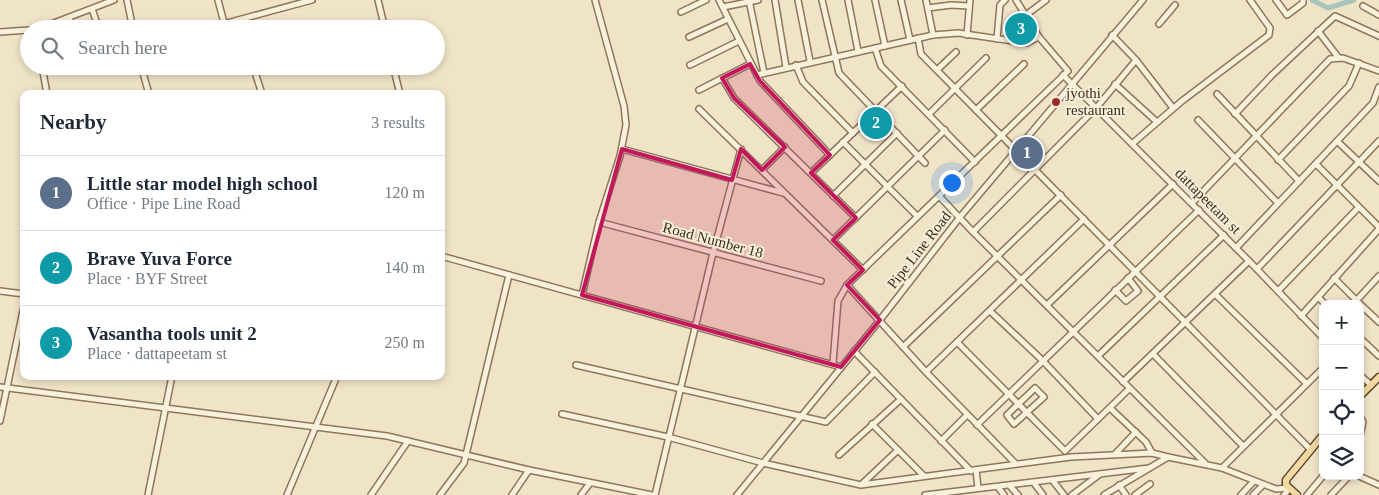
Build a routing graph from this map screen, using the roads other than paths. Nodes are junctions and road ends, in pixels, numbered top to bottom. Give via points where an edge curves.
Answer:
1 (114, 0) edge
2 (127, 0) edge
3 (218, 0) edge
4 (312, 0) edge
5 (378, 0) edge
6 (595, 0) edge
7 (691, 0) edge
8 (706, 0) edge
9 (719, 0) edge
10 (758, 0) edge
11 (775, 0) edge
12 (798, 0) edge
13 (822, 0) edge
14 (848, 0) edge
15 (875, 0) edge
16 (901, 0) edge
17 (926, 0) edge
18 (1005, 0) edge
19 (1016, 0) edge
20 (1046, 0) edge
21 (1143, 0) edge
22 (1170, 0) edge
23 (1250, 0) edge
24 (1276, 0) edge
25 (1302, 0) edge
26 (749, 1) edge
27 (970, 3) edge
28 (694, 6) junction
29 (1363, 6) dead end
30 (723, 7) junction
31 (928, 8) junction
32 (92, 9) junction
33 (681, 12) dead end
34 (1026, 15) junction
35 (1379, 15) edge
36 (69, 18) joint
37 (728, 19) junction
38 (63, 20) edge
39 (96, 20) edge
40 (131, 20) edge
41 (223, 20) edge
42 (239, 20) edge
43 (382, 20) edge
44 (1159, 24) dead end
45 (20, 31) edge
46 (1318, 31) junction
47 (0, 32) edge
48 (933, 34) junction
49 (967, 34) junction
50 (1112, 35) junction
51 (1379, 36) edge
52 (689, 37) dead end
53 (1039, 37) junction
54 (918, 38) junction
55 (997, 39) junction
56 (910, 40) junction
57 (739, 41) junction
58 (885, 46) junction
59 (875, 48) junction
60 (858, 51) junction
61 (956, 52) dead end
62 (834, 56) junction
63 (1338, 57) junction
64 (986, 58) dead end
65 (1136, 60) junction
66 (810, 61) junction
67 (1359, 63) junction
68 (750, 64) junction
69 (1024, 64) dead end
70 (690, 65) dead end
71 (796, 65) junction
72 (786, 67) junction
73 (937, 70) junction
74 (1379, 72) edge
75 (764, 73) junction
76 (1066, 73) junction
77 (44, 75) edge
78 (144, 75) edge
79 (256, 75) edge
80 (395, 75) edge
81 (757, 75) junction
82 (722, 78) junction
83 (1073, 84) junction
84 (1115, 84) junction
85 (902, 86) junction
86 (1379, 87) edge
87 (955, 88) junction
88 (46, 90) edge
89 (148, 90) edge
90 (261, 90) edge
91 (399, 90) edge
92 (699, 90) dead end
93 (1217, 94) dead end
94 (1373, 103) junction
95 (1379, 106) edge
96 (1097, 107) junction
97 (1173, 108) junction
98 (699, 109) dead end
99 (976, 110) junction
100 (876, 111) junction
101 (929, 114) junction
102 (1236, 114) junction
103 (1198, 120) dead end
104 (1158, 122) junction
105 (945, 130) junction
106 (853, 133) junction
107 (897, 133) junction
108 (1001, 135) junction
109 (1256, 137) junction
110 (1337, 141) junction
111 (1379, 141) edge
112 (843, 142) junction
113 (1133, 142) junction
114 (785, 147) junction
115 (622, 149) junction
116 (741, 150) junction
117 (1015, 150) junction
118 (830, 155) junction
119 (919, 157) junction
120 (1236, 158) junction
121 (1278, 160) junction
122 (975, 162) junction
123 (1359, 162) junction
124 (925, 163) dead end
125 (865, 164) junction
126 (1316, 164) junction
127 (762, 170) junction
128 (1036, 170) junction
129 (811, 174) junction
130 (1378, 179) edge
131 (732, 180) junction
132 (1300, 180) junction
133 (1173, 184) junction
134 (888, 186) junction
135 (1337, 186) junction
136 (784, 193) junction
137 (1061, 195) junction
138 (833, 196) junction
139 (940, 197) junction
140 (1277, 202) junction
141 (1192, 203) junction
142 (1358, 208) junction
143 (1199, 210) junction
144 (917, 216) junction
145 (960, 217) junction
146 (856, 218) junction
147 (1084, 219) junction
148 (599, 222) junction
149 (1379, 228) edge
150 (973, 232) junction
151 (1224, 235) junction
152 (833, 240) junction
153 (1110, 245) junction
154 (1236, 248) junction
155 (713, 253) junction
156 (998, 255) junction
157 (445, 257) edge
158 (1249, 261) junction
159 (1257, 269) junction
160 (863, 270) junction
161 (1136, 270) junction
162 (508, 275) junction
163 (1379, 276) edge
164 (1334, 278) junction
165 (1022, 280) junction
166 (1126, 280) junction
167 (821, 281) dead end
168 (847, 285) junction
169 (1117, 289) junction
170 (0, 291) edge
171 (1278, 291) junction
172 (20, 294) edge
173 (1215, 294) junction
174 (582, 295) junction
175 (1318, 296) junction
176 (1160, 297) junction
177 (1322, 300) edge
178 (1356, 300) edge
179 (1361, 300) edge
180 (1047, 305) junction
181 (1364, 308) edge
182 (990, 311) junction
183 (1301, 316) junction
184 (880, 320) junction
185 (1185, 322) junction
186 (1379, 322) edge
187 (20, 325) edge
188 (696, 325) junction
189 (1073, 330) junction
190 (1319, 334) edge
191 (957, 342) junction
192 (1364, 342) edge
193 (903, 347) junction
194 (854, 351) junction
195 (1153, 354) junction
196 (1098, 356) junction
197 (1379, 356) edge
198 (1042, 360) junction
199 (833, 363) junction
200 (576, 364) dead end
201 (841, 366) junction
202 (875, 372) junction
203 (926, 372) junction
204 (1319, 372) edge
205 (1379, 372) edge
206 (1379, 377) edge
207 (1364, 379) edge
208 (171, 380) edge
209 (335, 380) edge
210 (1123, 382) junction
211 (1307, 384) junction
212 (1369, 384) junction
213 (7, 386) junction
214 (0, 387) edge
215 (680, 388) junction
216 (1130, 389) junction
217 (1361, 390) edge
218 (1364, 391) edge
219 (1010, 393) junction
220 (900, 399) junction
221 (1020, 403) junction
222 (1, 407) edge
223 (1110, 408) junction
224 (166, 409) junction
225 (1028, 412) junction
226 (562, 414) dead end
227 (1276, 414) junction
228 (801, 415) junction
229 (967, 415) junction
230 (1098, 419) junction
231 (0, 421) edge
232 (872, 424) junction
233 (977, 425) junction
234 (317, 426) junction
235 (1136, 432) junction
236 (668, 438) junction
237 (1319, 439) edge
238 (408, 441) junction
239 (941, 441) junction
240 (1243, 446) junction
241 (1310, 449) junction
242 (898, 450) junction
243 (1065, 451) junction
244 (1152, 453) junction
245 (466, 454) junction
246 (1115, 454) junction
247 (839, 455) dead end
248 (1071, 457) junction
249 (1168, 457) junction
250 (764, 463) junction
251 (1015, 463) junction
252 (1205, 463) junction
253 (1149, 468) junction
254 (1222, 468) junction
255 (530, 470) junction
256 (974, 471) junction
257 (1101, 473) junction
258 (924, 476) junction
259 (1364, 478) edge
260 (1053, 480) junction
261 (1320, 480) edge
262 (1345, 480) edge
263 (1254, 481) junction
264 (590, 483) junction
265 (1034, 483) junction
266 (1119, 484) junction
267 (1150, 484) dead end
268 (1263, 484) junction
269 (861, 485) junction
270 (1379, 485) edge
271 (1010, 486) junction
272 (998, 487) junction
273 (978, 488) junction
274 (1276, 489) junction
275 (1287, 492) edge
276 (961, 493) edge
277 (940, 494) edge
278 (148, 495) edge
279 (287, 495) edge
280 (372, 495) edge
281 (440, 495) edge
282 (512, 495) edge
283 (581, 495) edge
284 (654, 495) edge
285 (737, 495) edge
286 (925, 495) edge
287 (982, 495) edge
288 (1004, 495) edge
289 (1018, 495) edge
290 (1043, 495) edge
291 (1064, 495) edge
292 (1072, 495) edge
293 (1104, 495) edge
294 (1126, 495) edge
295 (1134, 495) edge
296 (1241, 495) edge
297 (1254, 495) edge
298 (1272, 495) edge
299 (1296, 495) edge
300 (1307, 495) edge
301 (1331, 495) edge

1 - 32 street
2 - 40 street
3 - 41 street
4 - 42 street
5 - 43 street
6 - 115 street via 626,111
7 - 28 street
8 - 28 street
9 - 30 street
10 - 26 street
11 - 72 street
12 - 66 street
13 - 62 street
14 - 60 street
15 - 58 street
16 - 56 street
17 - 31 street
18 - 55 street via 1000,5
19 - 34 street
20 - 34 street
21 - 50 street, Pipe Line Road
22 - 44 street via 1176,6
23 - 97 street via 1270,28 1269,35
24 - 25 street via 1287,16 1303,3
26 - 30 street
26 - 75 street
27 - 31 street
27 - 49 street
28 - 33 street
29 - 35 street
30 - 37 street
31 - 48 street
32 - 36 street
32 - 39 street
34 - 53 street
36 - 38 street
37 - 52 street
37 - 57 street
45 - 47 street
46 - 51 street via 1335,16
46 - 63 street
46 - 102 street
48 - 49 street
48 - 54 street
49 - 55 street
50 - 65 street
50 - 83 street, Pipe Line Road
53 - 55 street via 1027,43
53 - 76 street
54 - 56 street
54 - 73 street via 921,54
56 - 58 street
57 - 68 street
57 - 70 street
58 - 59 street
59 - 60 street
59 - 85 street via 881,66
60 - 62 street
61 - 73 street
62 - 66 street
62 - 100 street via 839,73
63 - 67 street
63 - 109 street via 1330,59
64 - 87 street
65 - 84 street
65 - 97 street
66 - 71 street
67 - 74 street
67 - 121 street via 1349,86
68 - 81 street
68 - 82 street
69 - 99 street
71 - 72 street
71 - 106 street via 803,82
72 - 75 street
73 - 87 street
75 - 81 street
76 - 83 street, dattapeetam st
76 - 108 street
77 - 88 street
78 - 89 street
79 - 90 street
80 - 91 street
81 - 118 street
82 - 92 street
82 - 114 street via 734,98
83 - 96 street, dattapeetam st
83 - 117 street, Pipe Line Road
84 - 96 street
84 - 104 street
85 - 100 street
85 - 101 street
86 - 94 street
87 - 99 street
87 - 101 street
93 - 102 street
94 - 95 street
94 - 110 street
96 - 113 street, dattapeetam st
96 - 128 street
97 - 104 street
98 - 116 street
99 - 108 street
100 - 106 street
100 - 107 street
101 - 105 street
102 - 109 street
103 - 120 street
104 - 113 street
105 - 119 street
105 - 122 street
106 - 112 street
107 - 119 street
107 - 125 street
108 - 117 street
108 - 122 street
109 - 120 street
109 - 121 street
110 - 123 street
110 - 126 street
111 - 123 street
112 - 118 street
112 - 125 street
113 - 133 street, dattapeetam st
114 - 127 street
114 - 129 street
115 - 131 street
115 - 148 street
116 - 127 street
116 - 131 street
117 - 128 street
117 - 145 street, Pipe Line Road
118 - 129 street
119 - 124 street
119 - 134 street
120 - 140 street
120 - 141 street
121 - 132 street
122 - 139 street
123 - 130 street
123 - 135 street
125 - 134 street
125 - 138 street
126 - 132 street
126 - 135 street
127 - 136 street
128 - 137 street
128 - 150 street
129 - 138 street
131 - 136 street
131 - 155 street
132 - 140 street
133 - 141 street, dattapeetam st
133 - 153 street
134 - 144 street
134 - 146 street
135 - 142 street
135 - 159 street
136 - 152 street
137 - 147 street
137 - 156 street
138 - 146 street
139 - 144 street
139 - 145 street
140 - 154 street
141 - 143 street, dattapeetam st
142 - 149 street
142 - 171 street
143 - 151 street, dattapeetam st
143 - 161 street
144 - 160 street
145 - 150 street
145 - 184 street, Pipe Line Road
146 - 152 street
147 - 153 street
147 - 165 street
148 - 155 street, Road Number 18
148 - 174 street
149 - 164 street
150 - 156 street
151 - 154 street, dattapeetam st
151 - 176 street
152 - 160 street
153 - 161 street
153 - 180 street
154 - 158 street, dattapeetam st
155 - 167 street, Road Number 18
155 - 188 street
156 - 165 street
156 - 193 street
157 - 162 street
158 - 159 street, dattapeetam st
158 - 173 street
159 - 171 street, dattapeetam st
160 - 168 street
161 - 166 street
161 - 176 street
162 - 174 street
162 - 245 street
163 - 179 street
164 - 175 street
164 - 178 street
165 - 180 street
165 - 182 street
166 - 169 street
166 - 169 street via 1138,291 1126,301
168 - 184 street
168 - 199 street via 838,301
169 - 189 street
170 - 172 street
171 - 183 street, dattapeetam st
173 - 185 street
173 - 211 street
174 - 188 street
175 - 177 street
175 - 183 street
176 - 185 street
176 - 196 street
180 - 189 street
181 - 186 street
182 - 191 street
182 - 198 street
183 - 190 street, dattapeetam st
184 - 193 street
184 - 194 street, Pipe Line Road
185 - 195 street
185 - 227 street
187 - 213 street
188 - 199 street
188 - 215 street
189 - 196 street
189 - 198 street
191 - 203 street
191 - 219 street
192 - 197 street
193 - 203 street
194 - 201 street, Pipe Line Road
194 - 202 street
195 - 210 street
195 - 240 street
196 - 210 street
198 - 219 street
198 - 230 street
199 - 201 street
200 - 215 street
201 - 228 street, Pipe Line Road
202 - 220 street
202 - 228 street via 826,422
203 - 229 street
204 - 211 street
205 - 212 main road
206 - 212 main road
207 - 212 street
208 - 224 street
209 - 234 street
210 - 216 street
211 - 227 street
212 - 217 main road
212 - 218 main road
213 - 214 street
213 - 222 street
213 - 224 street
215 - 228 street
215 - 236 street
216 - 223 street
216 - 252 street
219 - 221 street
219 - 233 street
220 - 232 street
220 - 239 street
221 - 225 street
221 - 225 street via 1007,415 1014,424
221 - 225 street via 1035,388 1044,395
222 - 231 street
223 - 230 street
223 - 235 street
224 - 234 street
224 - 278 street
225 - 243 street
226 - 236 street
227 - 240 street
227 - 241 street
228 - 250 street, Pipe Line Road
229 - 233 street
229 - 239 street
230 - 243 street
232 - 242 street
232 - 247 street
233 - 251 street
234 - 238 street
234 - 279 street
235 - 244 street
235 - 246 street
236 - 250 street
236 - 284 street
237 - 241 main road
238 - 245 street
238 - 280 street
239 - 256 street
240 - 254 street
241 - 275 main road via 1286,480
242 - 258 street
242 - 269 street
243 - 248 street
244 - 246 street
244 - 249 street
245 - 255 street
245 - 281 street via 464,463
246 - 248 street
248 - 251 street
249 - 252 street
249 - 253 street
250 - 269 street
250 - 285 street, Pipe Line Road
251 - 256 street
252 - 254 street
253 - 257 street
253 - 266 street
254 - 263 street
255 - 264 street
255 - 282 street
256 - 258 street
256 - 273 street
257 - 260 street
257 - 292 street
258 - 269 street
259 - 270 street
260 - 265 street
260 - 291 street
261 - 300 street
262 - 301 street
263 - 268 street
263 - 296 street
264 - 283 street
264 - 284 street
265 - 271 street
265 - 290 street
266 - 293 street
266 - 294 street
267 - 295 street
268 - 274 street
268 - 297 street
271 - 272 street
271 - 289 street
272 - 273 street
272 - 288 street
273 - 276 street
273 - 287 street
274 - 275 street
274 - 298 street
275 - 299 main road
276 - 277 street
277 - 286 street

